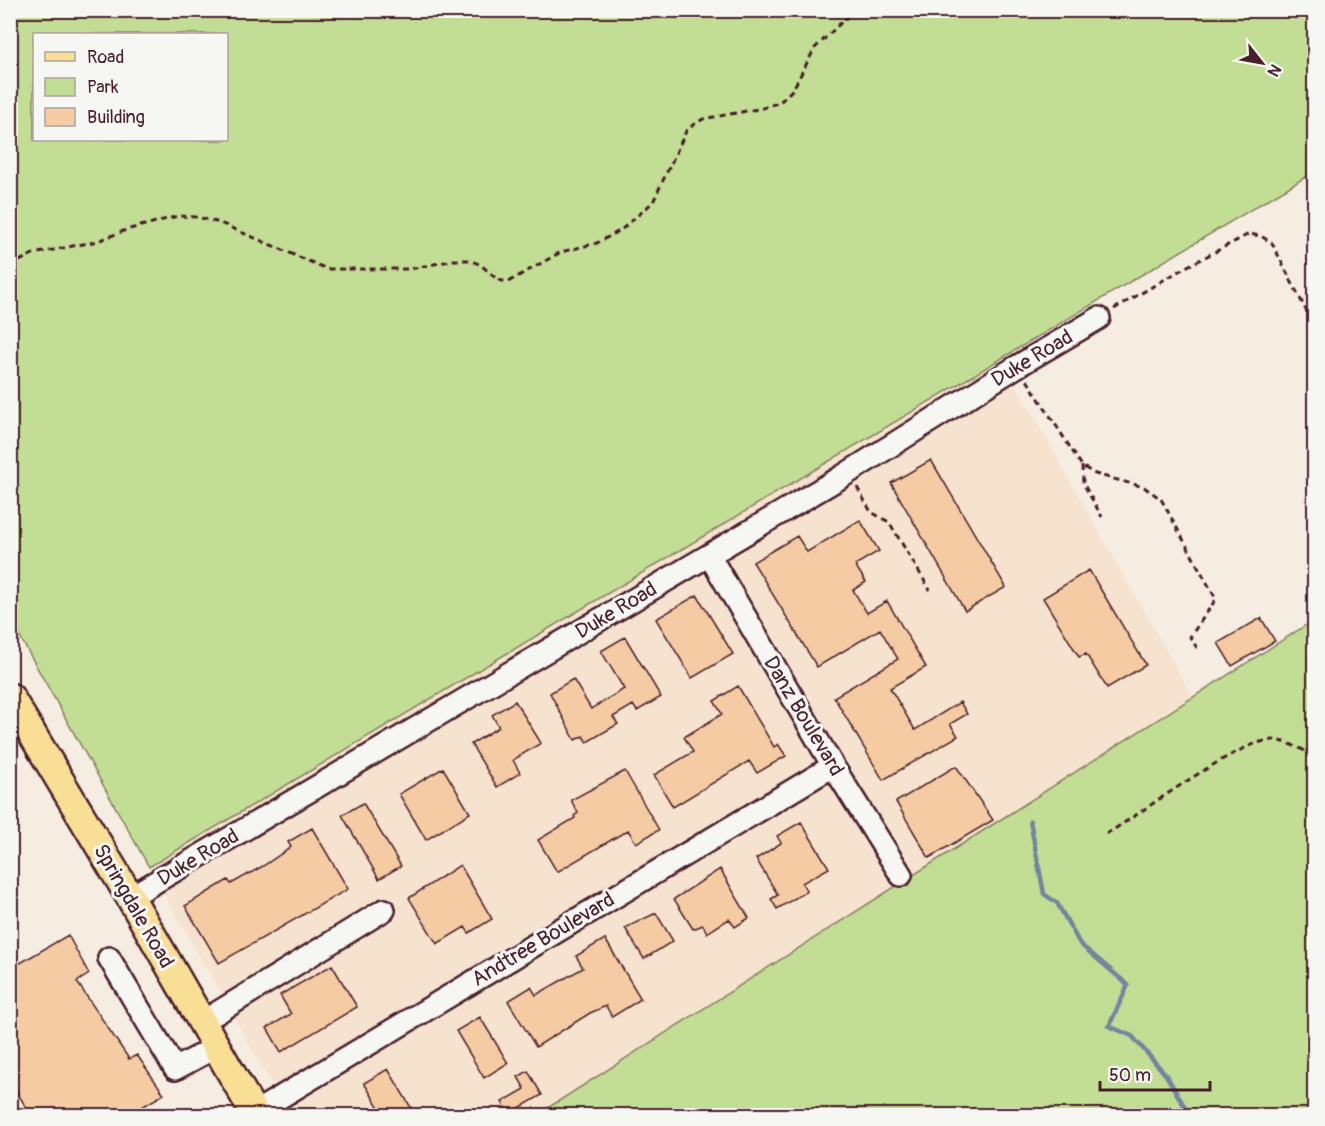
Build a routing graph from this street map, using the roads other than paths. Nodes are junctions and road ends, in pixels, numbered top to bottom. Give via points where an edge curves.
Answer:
1 (1099, 318) road end
2 (709, 555) junction
3 (10, 697) edge
4 (833, 766) junction
5 (902, 875) dead end
6 (130, 897) junction
7 (384, 910) dead end
8 (109, 958) dead end
9 (202, 1022) junction
10 (216, 1047) junction
11 (255, 1114) edge

1 - 2 street, Duke Road
2 - 4 street, Danz Boulevard
2 - 6 street, Duke Road
3 - 6 main road, Springdale Road
4 - 5 street, Danz Boulevard
4 - 11 street, Andtree Boulevard
6 - 9 main road, Springdale Road
7 - 9 street
8 - 10 street via 175,1069
9 - 10 main road, Springdale Road
10 - 11 main road, Springdale Road

